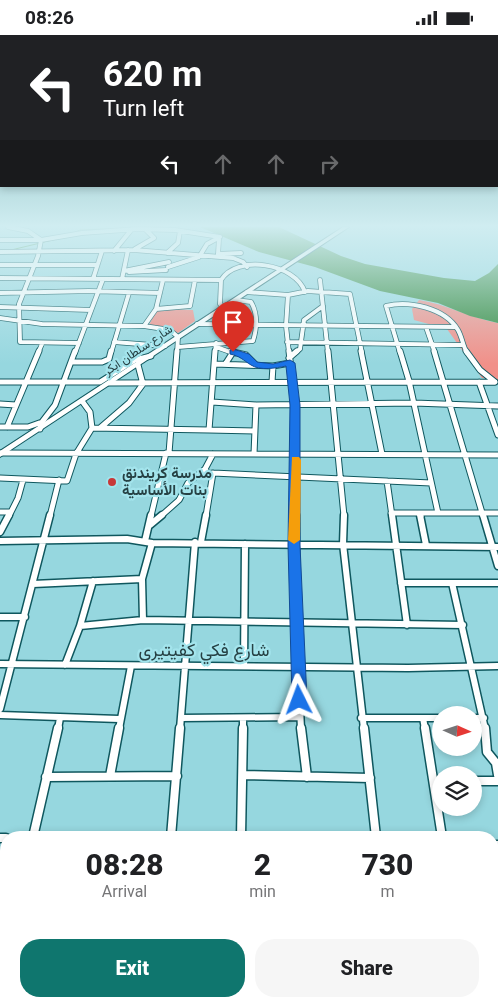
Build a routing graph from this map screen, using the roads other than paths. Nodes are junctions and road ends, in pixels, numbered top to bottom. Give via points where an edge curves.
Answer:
1 (31, 272) edge
2 (95, 272) edge
3 (124, 272) edge
4 (164, 272) edge
5 (229, 272) edge
6 (278, 272) edge
7 (293, 272) edge
8 (0, 278) edge
9 (28, 279) junction
10 (93, 279) junction
11 (103, 279) junction
12 (122, 279) junction
13 (164, 280) junction
14 (195, 280) junction
15 (221, 280) junction
16 (320, 280) dead end
17 (305, 291) junction
18 (98, 292) junction
19 (247, 292) junction
20 (322, 292) junction
21 (0, 293) edge
22 (129, 293) junction
23 (160, 293) junction
24 (22, 294) junction
25 (288, 295) junction
26 (236, 299) junction
27 (19, 305) junction
28 (324, 306) junction
29 (0, 307) edge
30 (224, 307) junction
31 (156, 309) junction
32 (91, 310) junction
33 (0, 318) edge
34 (20, 322) junction
35 (198, 324) junction
36 (86, 325) junction
37 (119, 325) junction
38 (325, 325) junction
39 (357, 325) junction
40 (391, 325) junction
41 (144, 326) junction
42 (256, 326) junction
43 (286, 326) junction
44 (301, 326) junction
45 (426, 327) junction
46 (455, 327) junction
47 (178, 337) junction
48 (114, 342) junction
49 (287, 342) junction
50 (301, 342) junction
51 (78, 343) junction
52 (328, 343) junction
53 (361, 343) junction
54 (42, 344) junction
55 (396, 344) junction
56 (432, 344) junction
57 (216, 345) junction
58 (463, 345) junction
59 (165, 346) junction
60 (178, 347) junction
61 (233, 352) junction
62 (150, 356) junction
63 (290, 361) junction
64 (72, 362) junction
65 (215, 363) junction
66 (226, 363) junction
67 (255, 364) junction
68 (138, 365) junction
69 (273, 366) junction
70 (409, 381) junction
71 (0, 382) edge
72 (176, 382) junction
73 (214, 382) junction
74 (272, 382) junction
75 (294, 382) junction
76 (331, 382) junction
77 (369, 382) junction
78 (479, 382) junction
79 (26, 383) junction
80 (63, 383) junction
81 (109, 383) junction
82 (445, 383) junction
83 (496, 383) edge
84 (143, 384) junction
85 (82, 401) junction
86 (212, 402) junction
87 (414, 403) junction
88 (0, 404) edge
89 (16, 405) junction
90 (256, 405) junction
91 (295, 405) junction
92 (334, 405) junction
93 (374, 405) junction
94 (451, 406) junction
95 (488, 406) junction
96 (498, 406) edge
97 (41, 426) junction
98 (0, 427) edge
99 (7, 427) junction
100 (92, 428) junction
101 (100, 428) junction
102 (172, 429) junction
103 (208, 430) junction
104 (255, 431) junction
105 (498, 435) edge
106 (1, 453) edge
107 (168, 453) junction
108 (254, 453) junction
109 (295, 453) junction
110 (339, 453) junction
111 (76, 454) junction
112 (382, 454) junction
113 (425, 454) junction
114 (213, 455) junction
115 (465, 455) junction
116 (498, 455) edge
117 (205, 469) junction
118 (213, 473) junction
119 (296, 478) junction
120 (0, 479) edge
121 (23, 480) junction
122 (59, 480) junction
123 (341, 480) junction
124 (387, 481) junction
125 (431, 483) junction
126 (0, 512) edge
127 (9, 512) junction
128 (391, 513) junction
129 (420, 513) junction
130 (438, 513) junction
131 (482, 513) junction
132 (498, 513) edge
133 (149, 526) junction
134 (0, 532) edge
135 (44, 540) junction
136 (0, 541) edge
137 (145, 541) junction
138 (198, 542) junction
139 (152, 543) junction
140 (245, 544) junction
141 (343, 544) junction
142 (395, 544) junction
143 (294, 545) junction
144 (426, 545) junction
145 (495, 547) edge
146 (498, 566) edge
147 (142, 579) junction
148 (93, 581) junction
149 (401, 583) junction
150 (452, 583) junction
151 (498, 583) edge
152 (33, 584) junction
153 (0, 617) edge
154 (25, 617) junction
155 (143, 620) junction
156 (189, 621) junction
157 (296, 621) junction
158 (244, 622) junction
159 (352, 623) junction
160 (407, 625) junction
161 (463, 625) junction
162 (80, 626) junction
163 (0, 664) edge
164 (13, 664) junction
165 (65, 665) junction
166 (244, 665) junction
167 (298, 665) junction
168 (131, 666) junction
169 (186, 666) junction
170 (472, 666) junction
171 (498, 666) edge
172 (357, 667) junction
173 (0, 709) edge
174 (0, 715) edge
175 (300, 717) junction
176 (60, 718) junction
177 (182, 718) junction
178 (243, 718) junction
179 (362, 718) junction
180 (423, 718) junction
181 (432, 718) edge
182 (484, 718) joint
183 (119, 719) junction
184 (434, 766) edge
185 (177, 775) junction
186 (243, 775) junction
187 (498, 775) edge
188 (110, 776) junction
189 (46, 777) junction
190 (307, 777) junction
191 (370, 778) junction
192 (482, 781) edge
193 (498, 781) edge
194 (440, 816) edge
195 (34, 831) edge
196 (172, 831) edge
197 (242, 831) edge
198 (375, 831) edge
199 (442, 831) edge
200 (393, 1007) edge
201 (470, 1007) edge
202 (498, 1007) edge

1 - 9 street
2 - 10 street
3 - 12 street
4 - 13 street
5 - 15 street
6 - 19 highway, شارع سلطان ابكر
7 - 17 street via 300,278
8 - 9 street
9 - 10 street
9 - 24 street
10 - 11 street
11 - 12 street
11 - 18 street
12 - 13 street
13 - 14 street
13 - 23 street
14 - 15 street
14 - 31 street via 190,306
15 - 30 street via 220,304
16 - 20 street
17 - 20 street
17 - 25 street
18 - 22 street
18 - 24 street
18 - 32 street
19 - 25 street
19 - 26 highway, شارع سلطان ابكر
20 - 28 street
20 - 39 street via 350,294
21 - 24 street
22 - 23 street
22 - 37 street
23 - 31 street
24 - 27 street
25 - 43 street
26 - 30 highway, شارع سلطان ابكر
26 - 42 street via 253,303
27 - 29 street
27 - 32 street
27 - 34 street
28 - 38 street
28 - 44 street via 305,319
30 - 35 highway, شارع سلطان ابكر
31 - 41 street
32 - 36 street
33 - 34 street
34 - 36 street
34 - 54 street via 16,332 20,342
35 - 42 street
35 - 47 highway, شارع سلطان ابكر
36 - 37 street
36 - 51 street
37 - 41 street
37 - 48 street
38 - 39 street
38 - 44 street
38 - 52 street
39 - 40 street
39 - 53 street
40 - 45 street
40 - 46 street via 386,305 400,302 433,311
40 - 55 street
41 - 47 street via 170,330
42 - 43 street
42 - 57 street via 250,342
43 - 44 street
43 - 49 street
44 - 50 street
45 - 46 street
45 - 56 street
46 - 58 street
47 - 59 highway, شارع سلطان ابكر
47 - 60 street
48 - 59 street
48 - 64 street via 107,361
49 - 50 street
49 - 63 street
50 - 52 street
50 - 63 street
51 - 54 street
51 - 64 street
52 - 53 street
52 - 76 street
53 - 55 street
53 - 77 street
54 - 79 street
55 - 56 street
55 - 70 street
56 - 58 street
56 - 82 street
57 - 60 street
57 - 61 street
57 - 65 street
58 - 83 street via 483,373
59 - 62 highway, شارع سلطان ابكر
60 - 72 street
61 - 66 street
61 - 67 street via 246,355
62 - 68 highway, شارع سلطان ابكر
62 - 80 street via 135,360 100,383
63 - 69 street
63 - 75 street
64 - 80 street
65 - 66 street
65 - 73 street
66 - 67 street
67 - 69 street
68 - 81 highway, شارع سلطان ابكر
68 - 84 street
69 - 74 street
70 - 77 street
70 - 82 street
70 - 87 street
71 - 79 street
72 - 73 street
72 - 84 street
72 - 102 street
73 - 74 street
73 - 86 street
74 - 75 street
75 - 76 street
75 - 91 street
76 - 77 street
76 - 92 street
77 - 93 street
78 - 82 street
78 - 83 street
78 - 95 street
79 - 80 street
79 - 89 street
80 - 97 street via 53,409
81 - 84 street
81 - 85 highway, شارع سلطان ابكر
82 - 94 street
84 - 101 street via 127,407
85 - 97 highway, شارع سلطان ابكر
85 - 100 street via 90,412
86 - 90 street
86 - 103 street
87 - 93 street
87 - 94 street
87 - 113 street
88 - 89 street
89 - 99 street
90 - 91 street
90 - 104 street
91 - 92 street
91 - 109 street
92 - 93 street
92 - 110 street
93 - 112 street
94 - 95 street
94 - 115 street
95 - 96 street
95 - 105 street
97 - 99 street
97 - 106 highway, شارع سلطان ابكر
98 - 99 street
100 - 101 street
100 - 111 street
101 - 102 street
102 - 103 street
102 - 107 street
103 - 104 street
104 - 108 street
106 - 111 street
107 - 111 street
107 - 114 street
107 - 133 street
108 - 109 street
108 - 114 street
109 - 110 street
109 - 119 street
110 - 112 street
110 - 123 street
111 - 122 street via 67,481
112 - 113 street
113 - 115 street
113 - 125 street
114 - 117 street
115 - 116 street
115 - 131 street
117 - 118 street
117 - 133 street via 188,483 179,500
118 - 119 street
118 - 138 street
119 - 123 street
119 - 143 street
120 - 121 street
121 - 122 street
121 - 127 street
122 - 135 street
123 - 124 street
123 - 141 street
124 - 125 street
124 - 128 street
125 - 130 street
126 - 127 street
127 - 134 street
128 - 129 street
128 - 142 street
129 - 130 street
129 - 144 street
130 - 131 street
131 - 132 street
131 - 145 street
133 - 137 street
135 - 136 street
135 - 137 street
135 - 152 street
137 - 139 street
138 - 139 street
138 - 140 street
138 - 156 street
139 - 147 street
140 - 143 street
140 - 158 street
141 - 142 street
141 - 143 street
141 - 159 street
142 - 144 street
142 - 149 street
143 - 157 street
144 - 145 street
145 - 146 street
147 - 148 street
147 - 155 street
148 - 152 street
148 - 162 street
149 - 150 street
149 - 160 street
150 - 151 street
150 - 161 street
152 - 154 street
153 - 154 street
154 - 164 street
155 - 156 street
155 - 162 street
156 - 158 street
156 - 169 street
157 - 158 street
157 - 159 street
157 - 167 street
158 - 166 street
159 - 160 street
159 - 172 street
160 - 161 street
161 - 170 street
162 - 165 street
163 - 164 street, شارع فكي كفيتيرى
164 - 165 street, شارع فكي كفيتيرى
164 - 173 street
165 - 168 street, شارع فكي كفيتيرى
166 - 167 street, شارع فكي كفيتيرى
166 - 169 street, شارع فكي كفيتيرى
167 - 172 street, شارع فكي كفيتيرى
167 - 175 street
168 - 169 street, شارع فكي كفيتيرى
168 - 183 street
169 - 177 street
170 - 171 street, شارع فكي كفيتيرى
170 - 172 street, شارع فكي كفيتيرى
170 - 182 street
172 - 179 street
174 - 176 street
175 - 178 street
175 - 190 street
176 - 183 street
176 - 189 street
177 - 178 street
177 - 185 street
178 - 186 street
179 - 180 street
179 - 191 street
180 - 181 street
180 - 184 street
182 - 187 street via 487,752 496,763
183 - 188 street
185 - 188 street
185 - 196 street
186 - 190 street
186 - 197 street
188 - 189 street
189 - 195 street
190 - 191 street
191 - 198 street
192 - 193 street
194 - 199 street
200 - 201 street
201 - 202 street

